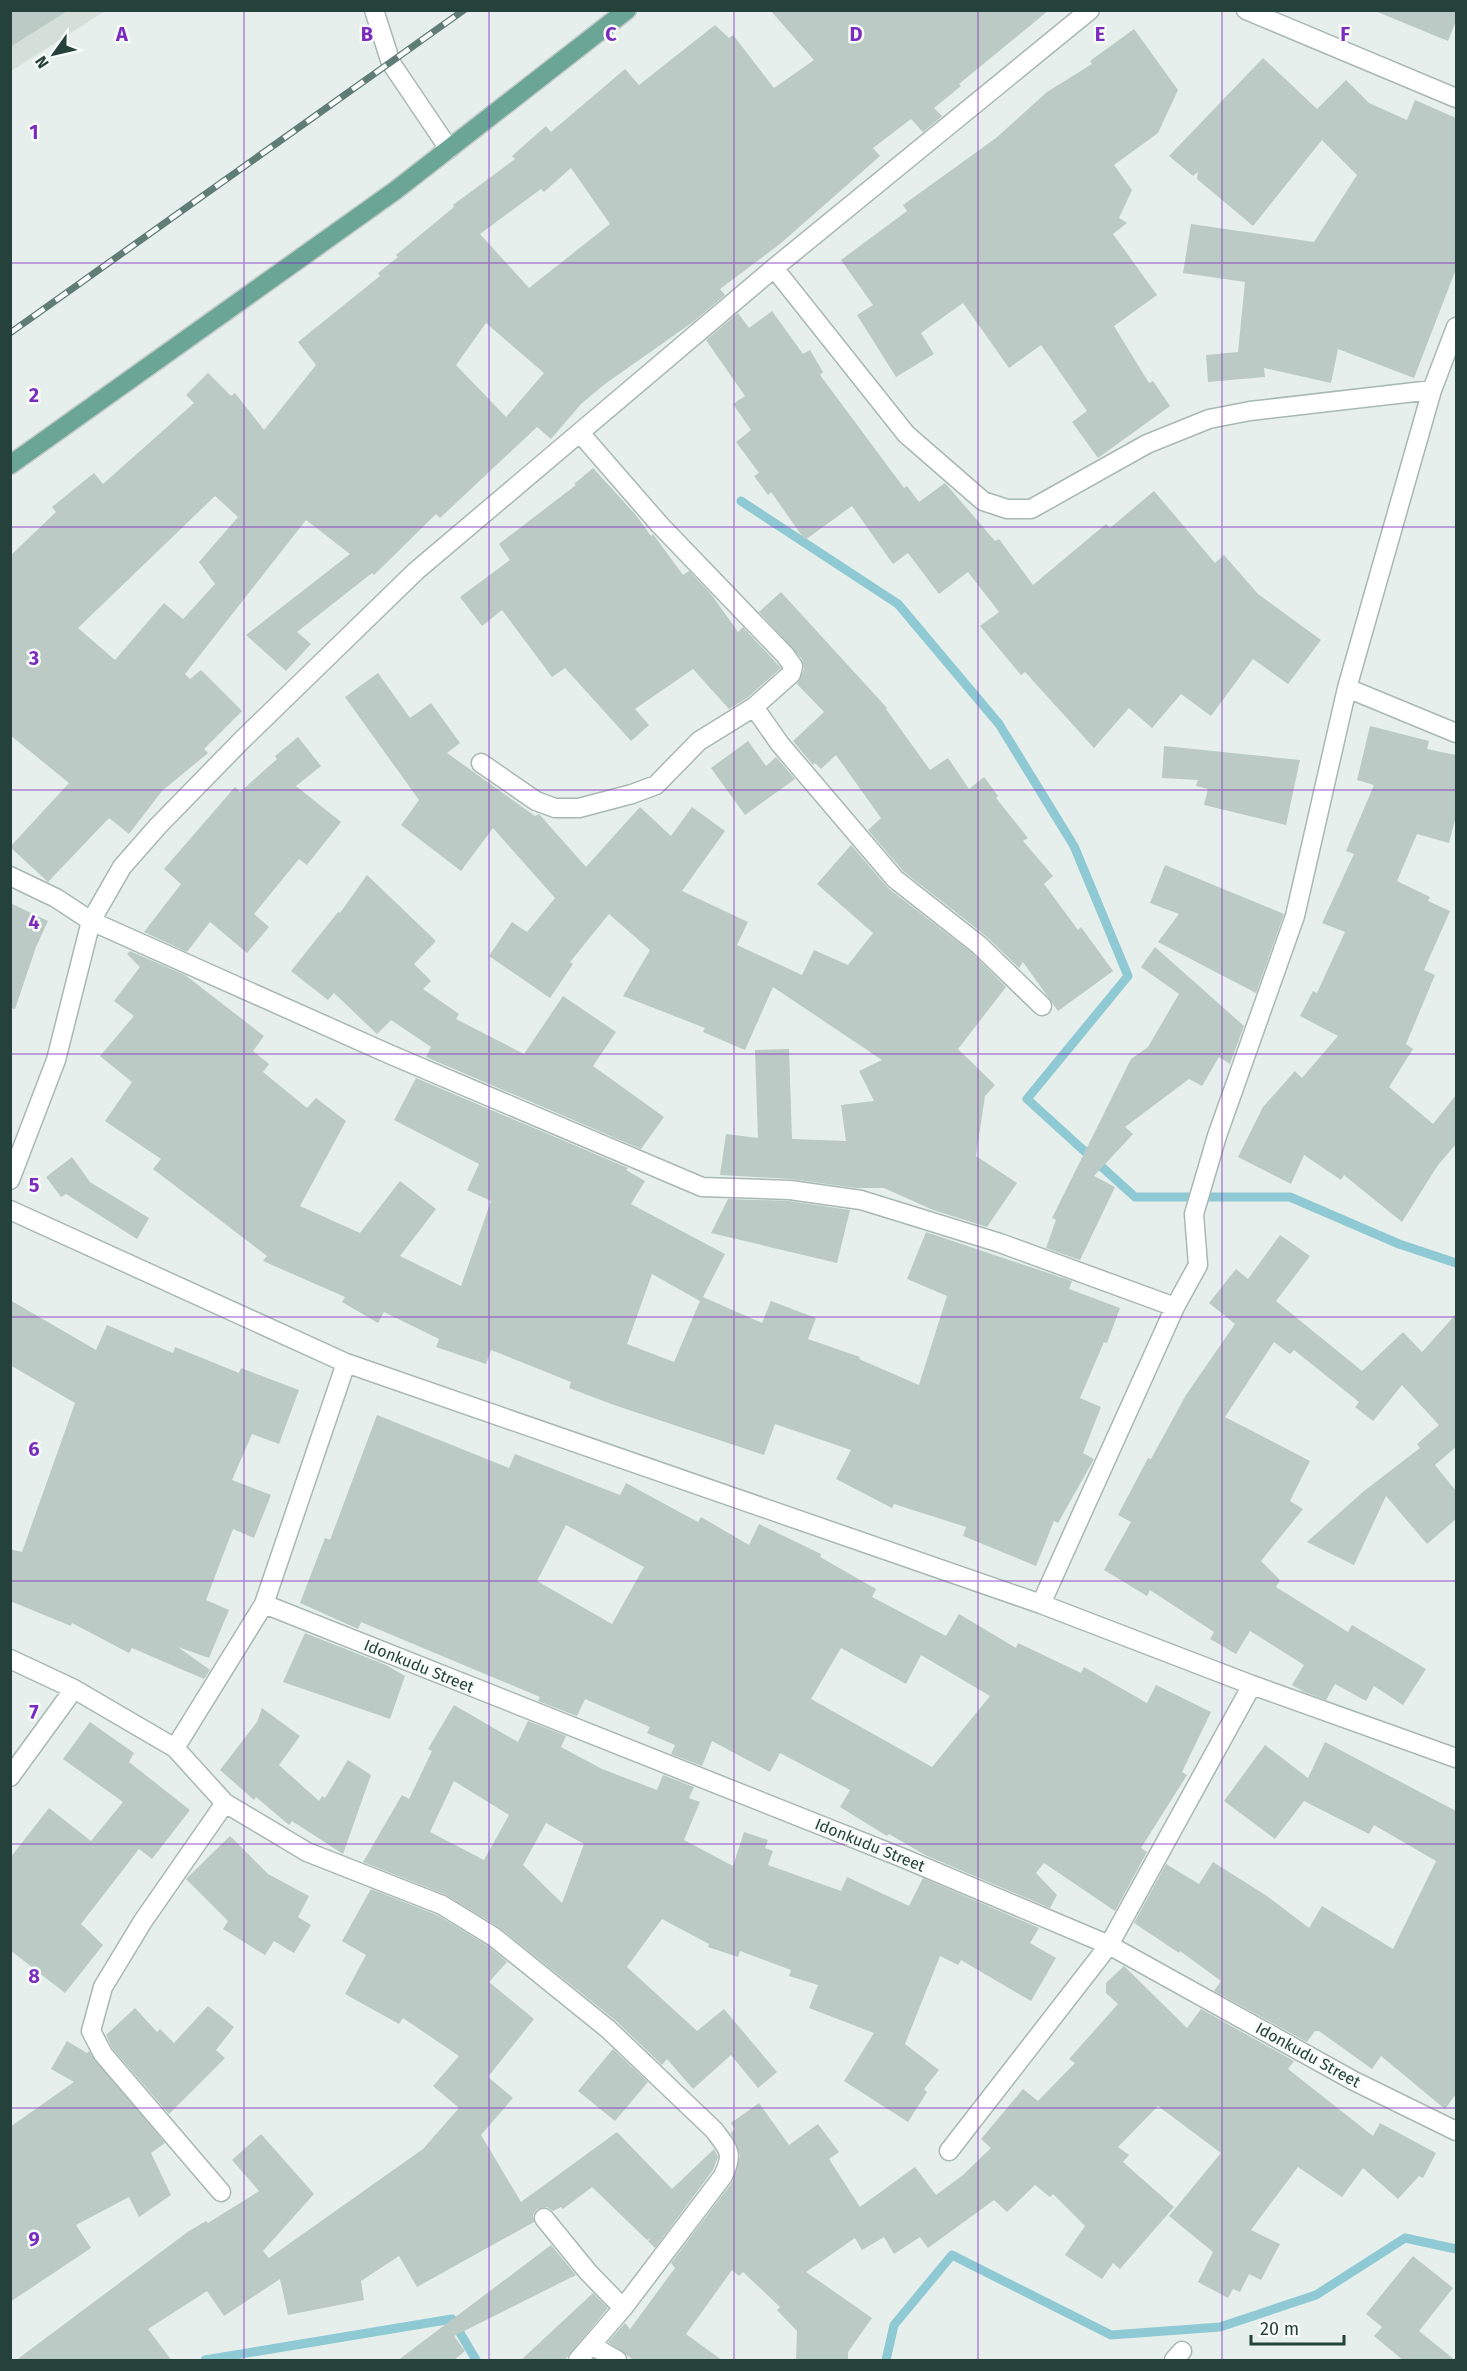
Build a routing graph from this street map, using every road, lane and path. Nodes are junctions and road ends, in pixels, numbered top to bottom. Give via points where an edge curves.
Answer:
1 (374, 10) edge
2 (627, 10) edge
3 (1090, 10) edge
4 (1246, 10) edge
5 (1456, 98) edge
6 (449, 149) junction
7 (774, 268) junction
8 (1456, 327) edge
9 (1432, 390) junction
10 (580, 433) junction
11 (10, 465) edge
12 (1347, 688) junction
13 (754, 707) junction
14 (1456, 733) edge
15 (481, 763) dead end
16 (10, 876) edge
17 (91, 921) junction
18 (1042, 1006) dead end
19 (10, 1180) edge
20 (10, 1210) edge
21 (1175, 1307) junction
22 (346, 1363) junction
23 (264, 1604) junction
24 (1041, 1604) junction
25 (10, 1659) edge
26 (1252, 1685) junction
27 (74, 1689) junction
28 (176, 1748) junction
29 (1456, 1758) edge
30 (10, 1777) edge
31 (225, 1803) junction
32 (1109, 1946) junction
33 (1456, 2131) edge
34 (949, 2151) dead end
35 (221, 2192) dead end
36 (544, 2218) dead end
37 (623, 2308) junction
38 (591, 2345) junction
39 (578, 2361) edge
40 (617, 2361) edge

1 - 6 street via 391,63
2 - 6 main road
3 - 7 street
4 - 5 street
6 - 11 main road
7 - 9 street via 906,434 983,501 1007,509 1031,509 1148,444 1209,419
7 - 10 street
8 - 9 street
9 - 12 street
10 - 13 street via 660,525 793,666 791,674
10 - 17 street via 416,571 242,740 122,867
12 - 14 street
12 - 21 street via 1295,916 1217,1136 1194,1214 1198,1265
13 - 15 street via 699,741 656,785 579,808 555,808 536,801
13 - 18 street via 794,762 895,879 979,945
16 - 17 street via 56,898
17 - 19 street via 56,1060
17 - 21 street via 702,1187 790,1190 861,1200 1000,1243
20 - 22 street
21 - 24 street
22 - 23 street
22 - 24 street
23 - 28 street
23 - 32 street, Idonkudu Street via 903,1858
24 - 26 street
25 - 27 street
26 - 29 street
26 - 32 street
27 - 28 street
27 - 30 street
28 - 31 street
31 - 35 street via 103,1986 91,2031 103,2054
31 - 37 street via 307,1852 442,1905 494,1937 608,2029 714,2130 731,2159 723,2176
32 - 33 street, Idonkudu Street via 1354,2081
32 - 34 street
36 - 37 street
37 - 38 street
38 - 39 street
38 - 40 street

